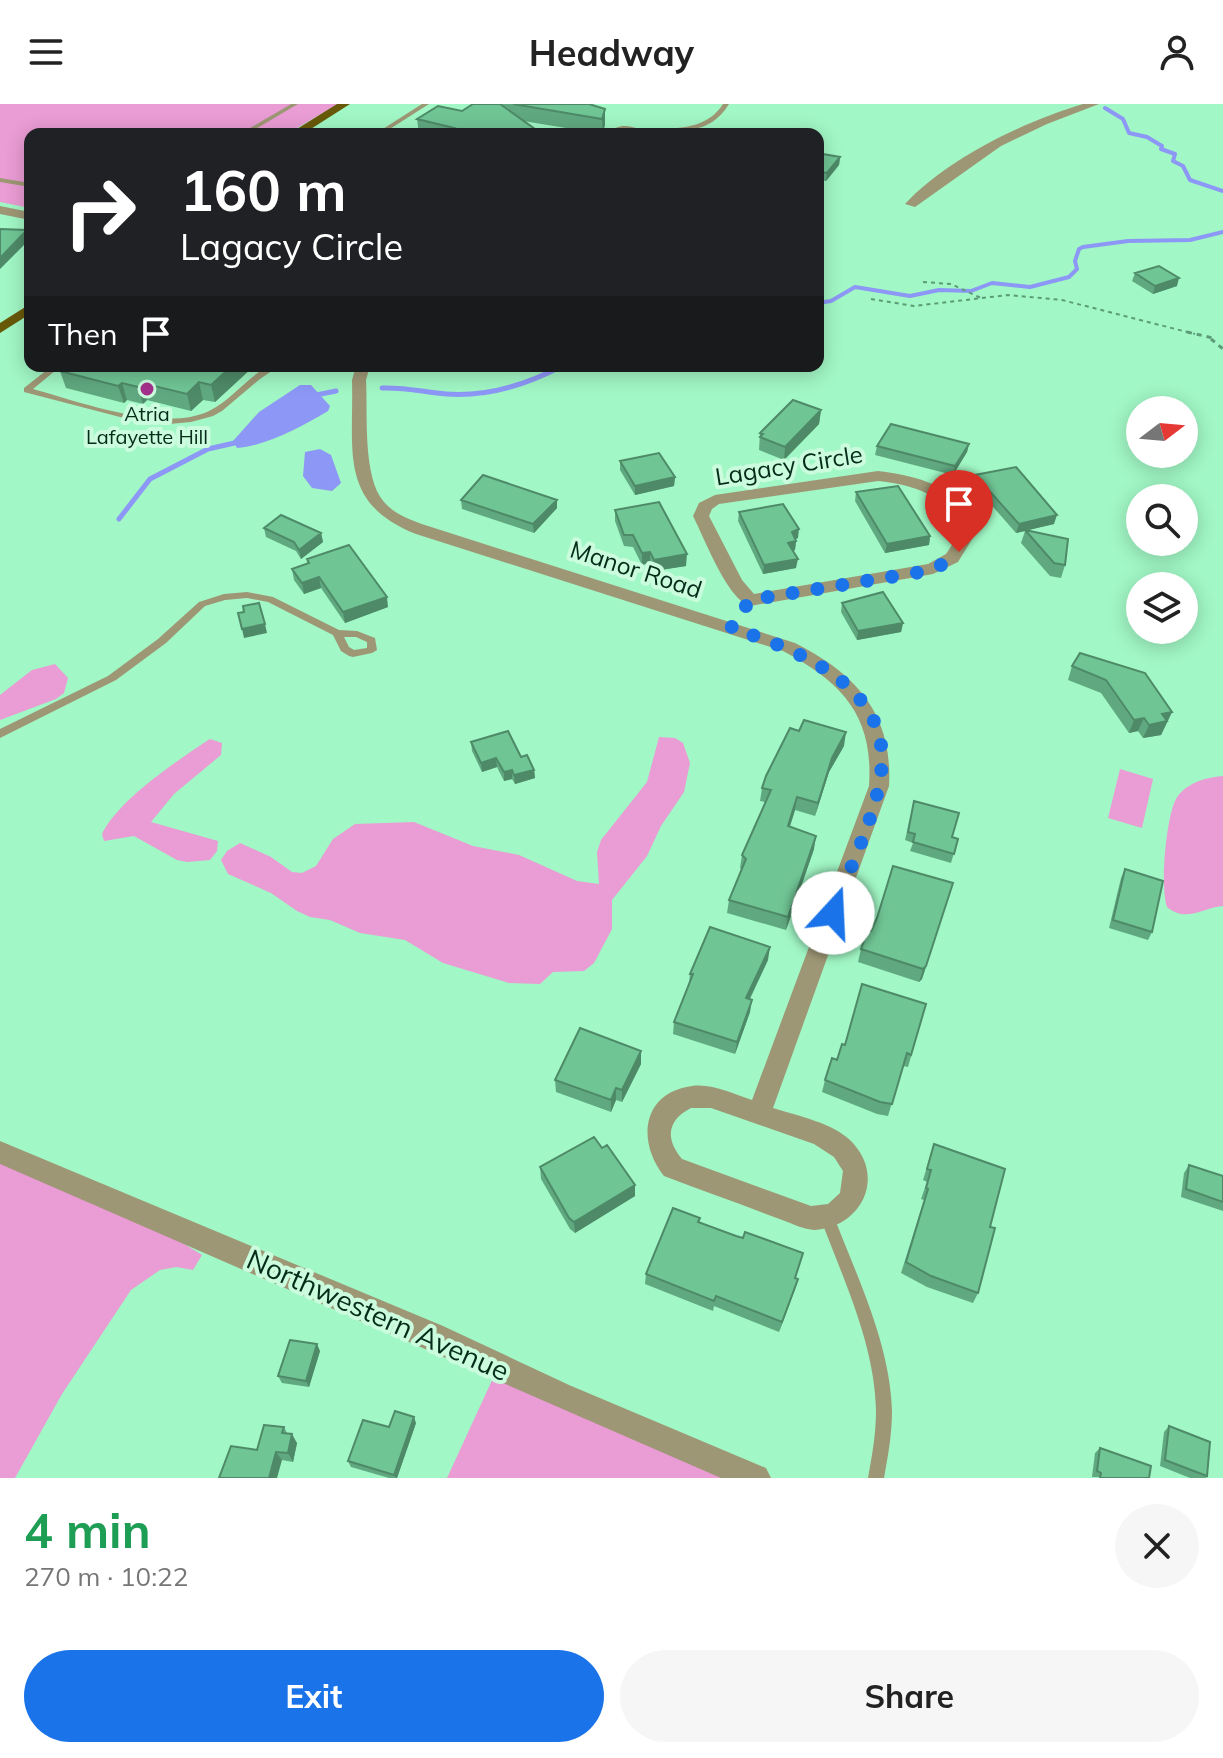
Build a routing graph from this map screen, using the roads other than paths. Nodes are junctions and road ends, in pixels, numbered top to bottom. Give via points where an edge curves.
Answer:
1 (295, 104) edge
2 (345, 104) edge
3 (426, 104) edge
4 (726, 104) edge
5 (1094, 104) edge
6 (253, 128) edge
7 (305, 128) edge
8 (388, 128) edge
9 (686, 128) edge
10 (0, 180) edge
11 (24, 184) edge
12 (911, 204) dead end
13 (0, 210) edge
14 (24, 215) edge
15 (24, 312) edge
16 (0, 329) edge
17 (50, 372) edge
18 (264, 372) edge
19 (361, 372) edge
20 (750, 600) junction
21 (731, 628) junction
22 (337, 633) dead end
23 (0, 734) edge
24 (759, 1114) junction
25 (0, 1152) edge
26 (827, 1217) junction
27 (756, 1478) edge
28 (876, 1478) edge

1 - 6 lane
2 - 7 main road
3 - 8 lane
4 - 9 lane via 717,117
5 - 12 street via 1006,137
10 - 11 lane
13 - 14 street
15 - 16 main road
17 - 18 lane via 27,390 167,422 211,413
19 - 21 street, Manor Road via 367,484 387,514 422,530
20 - 20 street, Lagacy Circle via 933,569 959,552 966,536 964,520 937,491 878,476 715,500 701,516 735,583
20 - 21 street
21 - 24 street, Manor Road via 803,654 841,680 869,714 882,770
22 - 23 lane via 270,599 236,595 211,600 112,678
24 - 26 street via 834,1141 850,1158 856,1190 844,1209
24 - 26 street via 711,1097 680,1100 659,1120 659,1151 683,1174 798,1216
25 - 27 street, Northwestern Avenue
26 - 28 lane via 884,1383 884,1440

